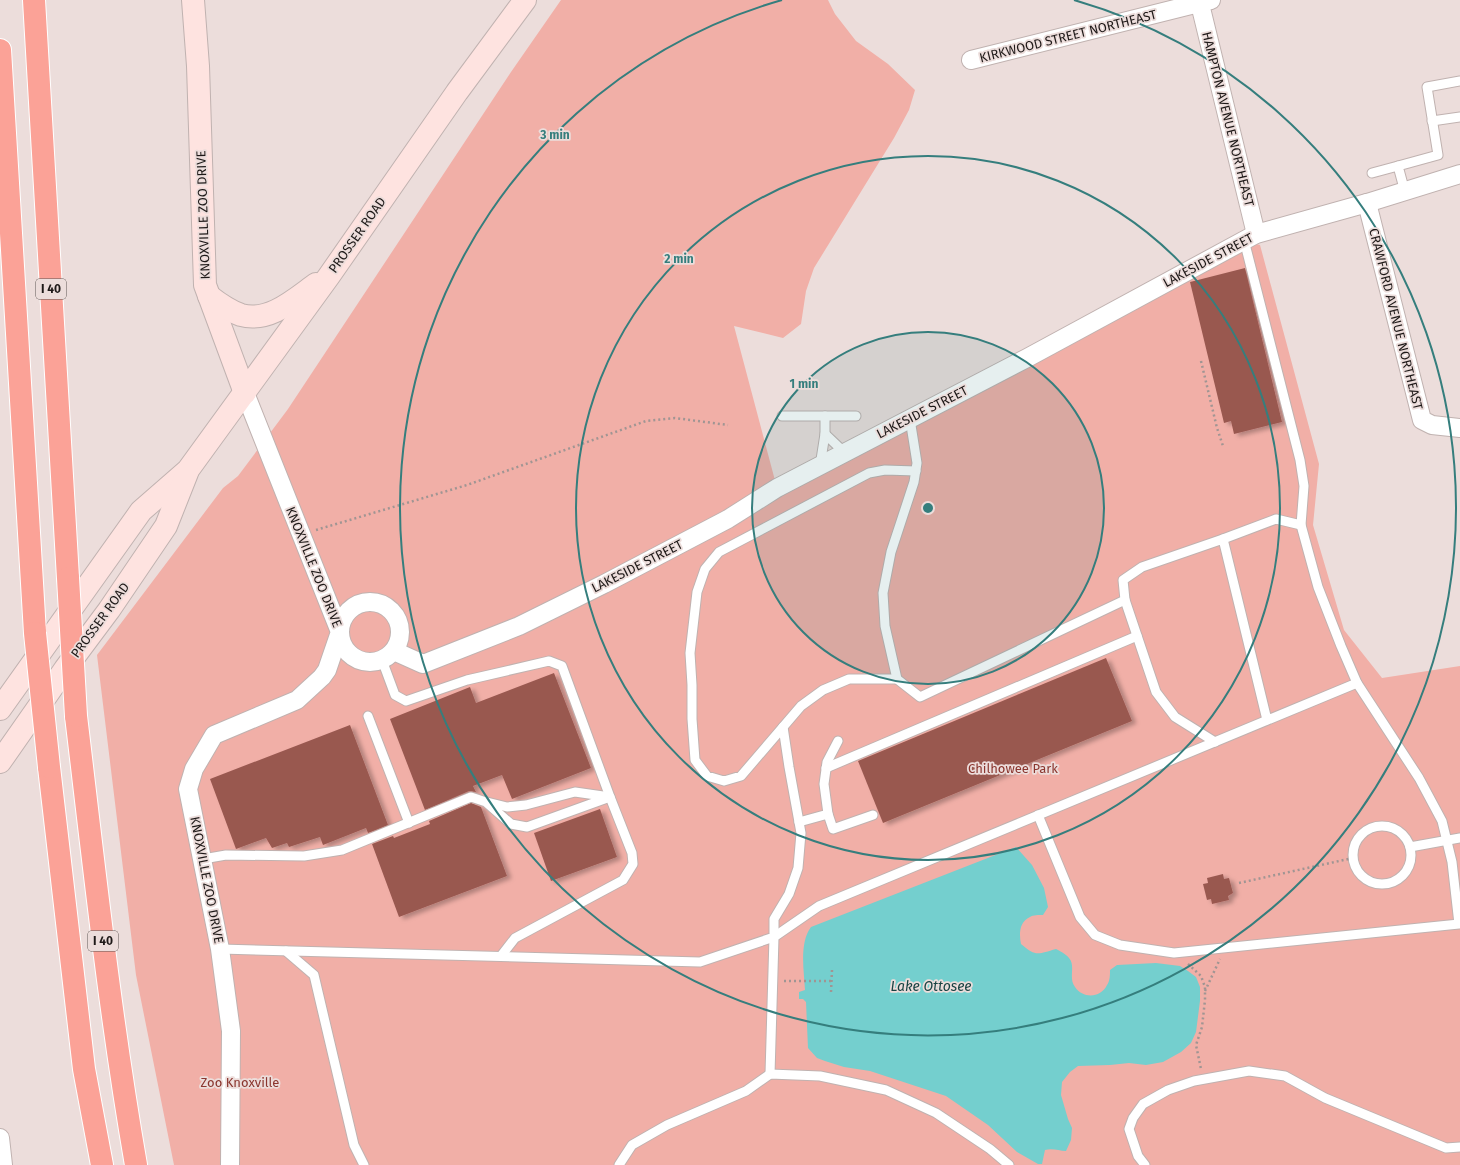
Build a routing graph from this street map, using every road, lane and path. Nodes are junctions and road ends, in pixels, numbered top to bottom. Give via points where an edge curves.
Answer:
1 (34, 0) edge
2 (193, 0) edge
3 (525, 0) edge
4 (1203, 1) edge
5 (0, 50) edge
6 (971, 60) dead end
7 (1460, 81) edge
8 (1460, 117) edge
9 (1432, 121) junction
10 (1398, 166) junction
11 (1372, 173) dead end
12 (1460, 174) edge
13 (1405, 192) junction
14 (1367, 203) junction
15 (1250, 237) junction
16 (329, 276) junction
17 (208, 296) junction
18 (1200, 361) dead end
19 (245, 392) junction
20 (782, 416) dead end
21 (825, 416) junction
22 (856, 416) dead end
23 (910, 418) junction
24 (728, 425) dead end
25 (1460, 428) edge
26 (825, 434) junction
27 (1223, 446) dead end
28 (845, 452) junction
29 (820, 466) junction
30 (188, 470) junction
31 (916, 471) junction
32 (1301, 525) junction
33 (300, 534) junction
34 (1223, 539) junction
35 (1125, 600) junction
36 (340, 632) junction
37 (1137, 636) junction
38 (388, 655) junction
39 (897, 679) junction
40 (1357, 683) junction
41 (0, 709) edge
42 (368, 716) dead end
43 (1267, 720) junction
44 (783, 727) junction
45 (838, 741) dead end
46 (1215, 742) junction
47 (0, 762) edge
48 (826, 768) junction
49 (610, 797) junction
50 (486, 802) junction
51 (828, 814) junction
52 (873, 815) dead end
53 (1038, 815) junction
54 (799, 822) junction
55 (409, 823) junction
56 (1460, 838) edge
57 (1447, 841) junction
58 (1410, 847) junction
59 (1353, 858) junction
60 (203, 859) junction
61 (1239, 883) dead end
62 (1460, 924) edge
63 (1460, 928) edge
64 (774, 936) junction
65 (1226, 948) junction
66 (220, 949) junction
67 (286, 951) junction
68 (1174, 953) junction
69 (501, 956) junction
70 (832, 970) dead end
71 (772, 981) junction
72 (832, 981) junction
73 (1205, 991) junction
74 (832, 992) dead end
75 (770, 1074) junction
76 (1203, 1080) junction
77 (0, 1138) edge
78 (1460, 1146) edge
79 (3, 1165) edge
80 (102, 1165) edge
81 (136, 1165) edge
82 (230, 1165) edge
83 (364, 1165) edge
84 (619, 1165) edge
85 (1009, 1165) edge
86 (1145, 1165) edge

1 - 81 highway, I 40, bridge via 76,716 102,935
2 - 17 street, KNOXVILLE ZOO DRIVE via 198,66 205,285
3 - 16 street, PROSSER ROAD via 457,92
4 - 6 street, KIRKWOOD STREET NORTHEAST
4 - 15 street, HAMPTON AVENUE NORTHEAST
5 - 80 highway, I 40, bridge via 35,633 84,1069
7 - 9 lane via 1427,87
8 - 9 lane
9 - 10 lane via 1438,155
10 - 11 lane
10 - 13 lane
12 - 13 street, LAKESIDE STREET
13 - 14 street, LAKESIDE STREET
14 - 15 street, LAKESIDE STREET
14 - 25 street, CRAWFORD AVENUE NORTHEAST via 1422,420 1432,425
15 - 23 street, LAKESIDE STREET via 1027,358
15 - 32 lane via 1300,460 1304,486
16 - 17 street via 286,305 268,314 253,317 240,315
16 - 19 street, PROSSER ROAD
17 - 19 street, KNOXVILLE ZOO DRIVE
18 - 27 path
19 - 30 street, PROSSER ROAD
19 - 33 street, KNOXVILLE ZOO DRIVE
20 - 21 lane
21 - 22 lane
21 - 26 lane
23 - 28 street, LAKESIDE STREET
23 - 31 lane
24 - 33 path via 675,418 646,421 467,485
26 - 28 lane
26 - 29 lane
28 - 29 street, LAKESIDE STREET
29 - 38 street, LAKESIDE STREET via 777,488 728,519 519,626 422,664
30 - 41 street, PROSSER ROAD via 141,511
30 - 47 street, PROSSER ROAD via 166,526
31 - 39 lane via 891,552 882,593 885,626
31 - 44 lane via 885,470 868,473 719,552 706,568 697,592 690,653 695,760 707,776 724,781 741,776
32 - 34 lane via 1276,519
32 - 40 lane via 1318,588
33 - 36 street, KNOXVILLE ZOO DRIVE
34 - 35 lane via 1142,567 1123,580
34 - 43 lane
35 - 37 lane
35 - 39 lane via 920,698
36 - 38 street via 344,647 358,660 378,662
36 - 38 street via 342,619 348,610 357,604 367,601 387,606 400,622 401,632 399,643
36 - 60 street, KNOXVILLE ZOO DRIVE via 327,670 297,700 214,735 194,769 188,789
37 - 46 lane via 1156,692 1175,717
37 - 48 lane
38 - 49 lane via 395,696 406,701 467,680 549,661 562,666
39 - 44 lane via 849,679 823,690 806,702
40 - 43 lane
40 - 57 lane via 1419,778 1442,821
42 - 55 lane
43 - 46 lane
44 - 54 lane
45 - 48 lane
46 - 53 lane
48 - 51 lane via 824,784
49 - 50 lane via 575,792 507,808
49 - 50 lane via 527,827 511,824
49 - 69 lane via 632,853 633,864 623,880 515,938
50 - 55 lane via 471,797
51 - 52 lane via 833,829
51 - 54 lane
53 - 64 lane via 819,906
53 - 68 lane via 1080,917 1095,935 1120,945
54 - 64 lane via 801,833 798,868 789,894 774,919
55 - 60 lane via 342,850 304,856 226,855
56 - 57 lane
57 - 58 lane
57 - 62 lane
58 - 59 lane via 1407,838 1400,831 1382,825 1372,827 1357,839
58 - 59 lane via 1409,866 1397,880 1388,883 1379,884 1362,876
59 - 61 path
60 - 66 street, KNOXVILLE ZOO DRIVE
62 - 63 lane
62 - 65 lane
64 - 69 lane via 700,962
64 - 71 lane
65 - 68 lane
65 - 73 path
66 - 67 lane
66 - 82 street, KNOXVILLE ZOO DRIVE via 231,1030
67 - 69 lane
67 - 83 lane via 314,975 354,1145
68 - 73 path via 1201,976
70 - 72 path
71 - 72 path
71 - 75 lane
72 - 74 path
73 - 76 path via 1202,1027 1196,1045
75 - 84 lane via 746,1091 667,1125 632,1145
75 - 85 lane via 820,1076 886,1090 936,1113 990,1149
76 - 78 lane via 1249,1071 1285,1076 1326,1098 1446,1148
76 - 86 lane via 1168,1090 1143,1104 1133,1118 1129,1129 1138,1156
77 - 79 street

